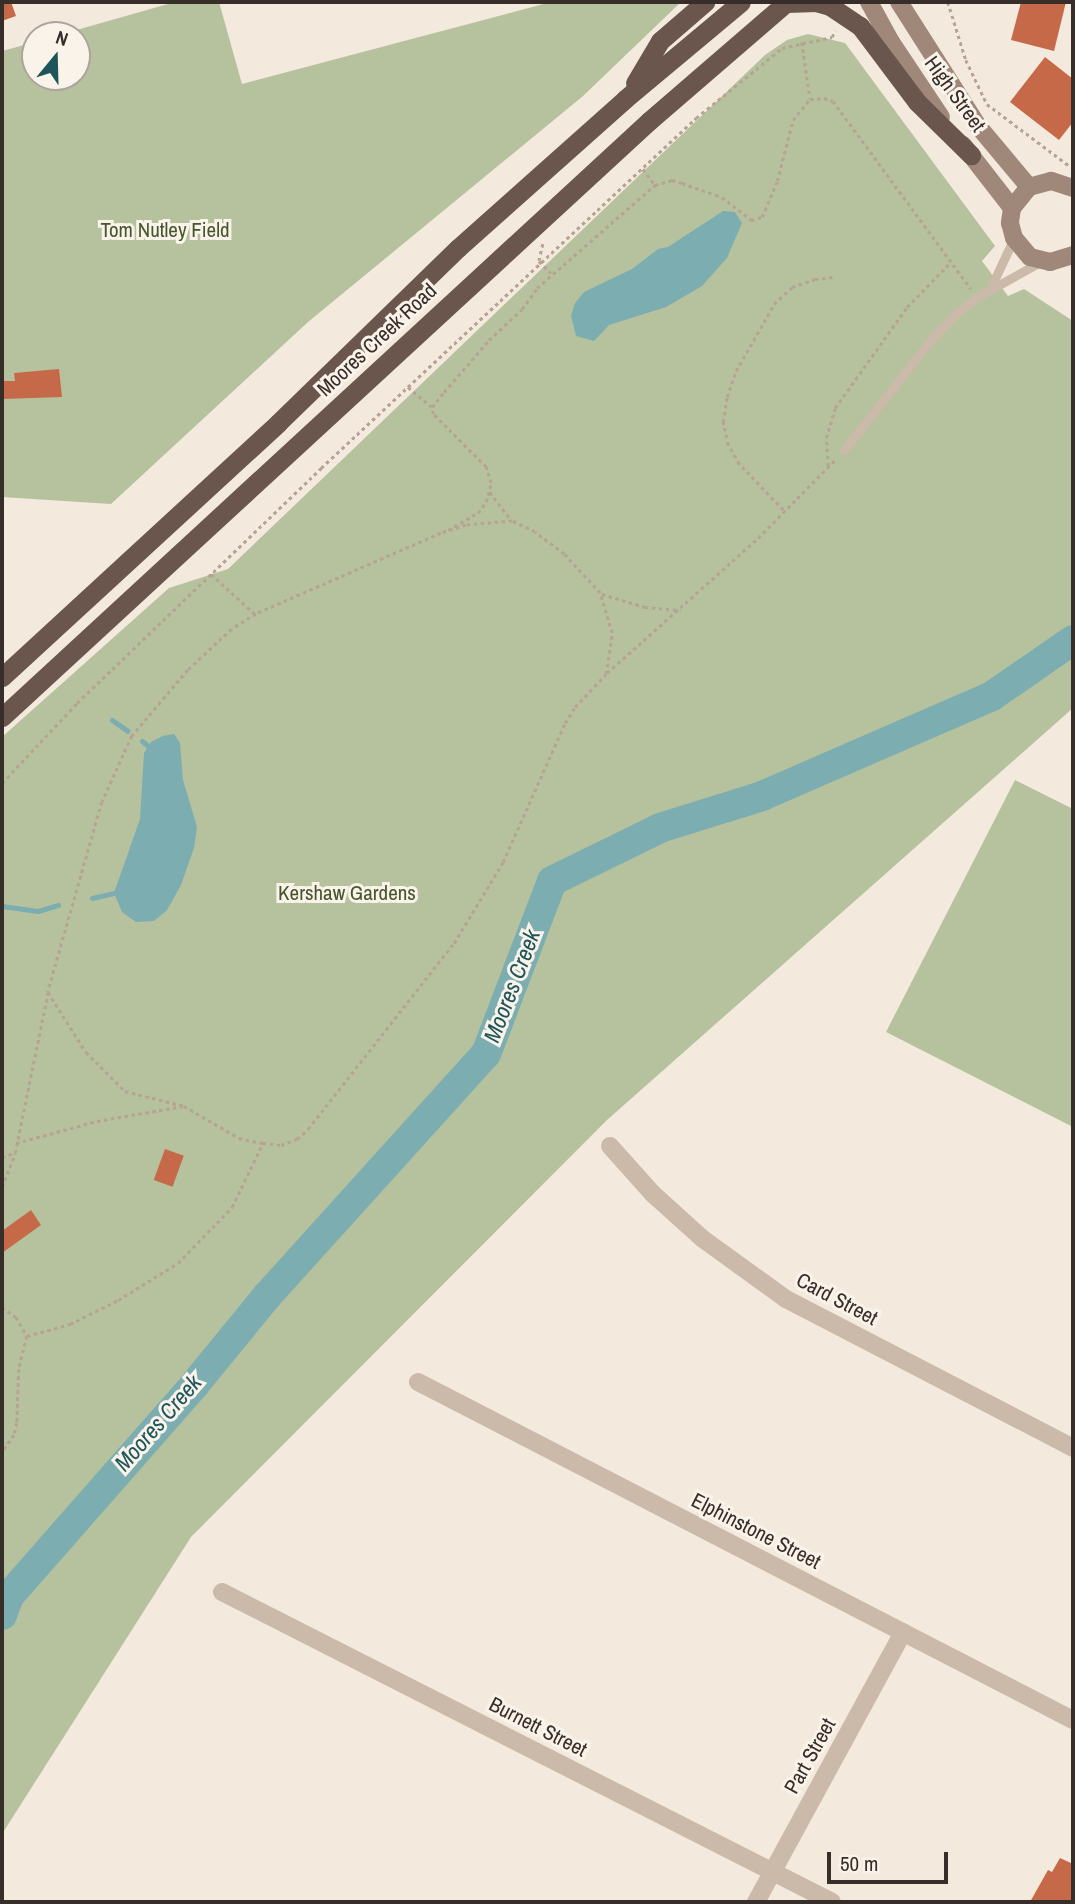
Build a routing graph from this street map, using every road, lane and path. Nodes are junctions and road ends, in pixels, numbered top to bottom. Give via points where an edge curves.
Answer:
1 (705, 2) edge
2 (741, 2) edge
3 (786, 2) edge
4 (869, 2) edge
5 (899, 2) edge
6 (948, 2) edge
7 (839, 22) dead end
8 (802, 42) junction
9 (625, 99) junction
10 (810, 99) junction
11 (971, 155) junction
12 (643, 169) junction
13 (1070, 179) edge
14 (655, 185) junction
15 (1029, 187) junction
16 (1012, 208) junction
17 (1014, 238) junction
18 (1070, 260) edge
19 (539, 261) junction
20 (1042, 261) junction
21 (950, 262) junction
22 (552, 274) junction
23 (834, 278) dead end
24 (990, 289) junction
25 (977, 296) junction
26 (408, 387) junction
27 (432, 407) junction
28 (844, 450) joint
29 (828, 468) junction
30 (490, 492) junction
31 (783, 510) junction
32 (512, 521) junction
33 (440, 533) junction
34 (211, 574) junction
35 (600, 593) junction
36 (681, 610) junction
37 (256, 614) junction
38 (606, 674) junction
39 (2, 677) edge
40 (2, 717) edge
41 (2, 783) edge
42 (48, 992) junction
43 (184, 1106) junction
44 (16, 1143) junction
45 (263, 1143) junction
46 (610, 1146) dead end
47 (15, 1153) junction
48 (2, 1157) edge
49 (2, 1187) edge
50 (2, 1307) edge
51 (27, 1336) junction
52 (418, 1382) dead end
53 (1073, 1448) edge
54 (2, 1453) edge
55 (222, 1592) dead end
56 (904, 1632) junction
57 (1073, 1720) edge
58 (772, 1871) junction
59 (756, 1902) edge
60 (832, 1902) edge

1 - 9 highway via 660,41
2 - 9 highway, Moores Creek Road
3 - 11 highway via 830,6 860,26 917,102
3 - 40 highway, Moores Creek Road via 639,130
4 - 11 main road, High Street via 930,102
5 - 15 main road, High Street via 978,126
6 - 13 path via 966,60 987,104
7 - 8 path via 832,37
8 - 10 path
8 - 12 path via 782,48 743,78
9 - 39 highway, Moores Creek Road via 458,248 278,423
10 - 14 path via 793,120 762,217 751,220 722,197 672,180
10 - 21 path via 833,102
11 - 16 main road, High Street
12 - 14 path
12 - 19 path
13 - 15 main road
14 - 22 path
15 - 16 main road
16 - 17 main road
17 - 20 main road via 1030,257
17 - 24 lane
18 - 20 main road
19 - 22 path
19 - 26 path
20 - 24 lane
21 - 25 path
21 - 29 path via 908,307 835,408 826,438
22 - 27 path
23 - 31 path via 792,287 775,304 746,352 727,397 723,422 728,445 739,464
24 - 25 lane
25 - 28 lane via 932,338
26 - 27 path
26 - 34 path
27 - 30 path via 439,422 486,467
28 - 29 path
29 - 31 path
30 - 32 path
30 - 33 path via 478,513
31 - 36 path
32 - 33 path via 489,521
32 - 35 path via 556,547
33 - 37 path
34 - 37 path
34 - 41 path via 77,703
35 - 36 path via 645,607
35 - 38 path via 612,634
36 - 38 path
37 - 42 path via 232,629 175,684 127,745 102,802
38 - 45 path via 565,723 503,862 453,943 307,1129 281,1145
42 - 43 path via 86,1052 125,1091
42 - 44 path
43 - 44 path via 97,1121
43 - 45 path via 239,1138
44 - 47 path
45 - 51 path via 232,1207 178,1263 70,1324
46 - 53 street, Card Street via 653,1194 704,1239 786,1299
47 - 48 path
47 - 49 path
50 - 51 path via 16,1317
51 - 54 path via 19,1369 17,1423
52 - 56 street, Elphinstone Street
55 - 58 street, Burnett Street
56 - 57 street, Elphinstone Street
56 - 58 street, Part Street
58 - 59 street, Part Street
58 - 60 street, Burnett Street

